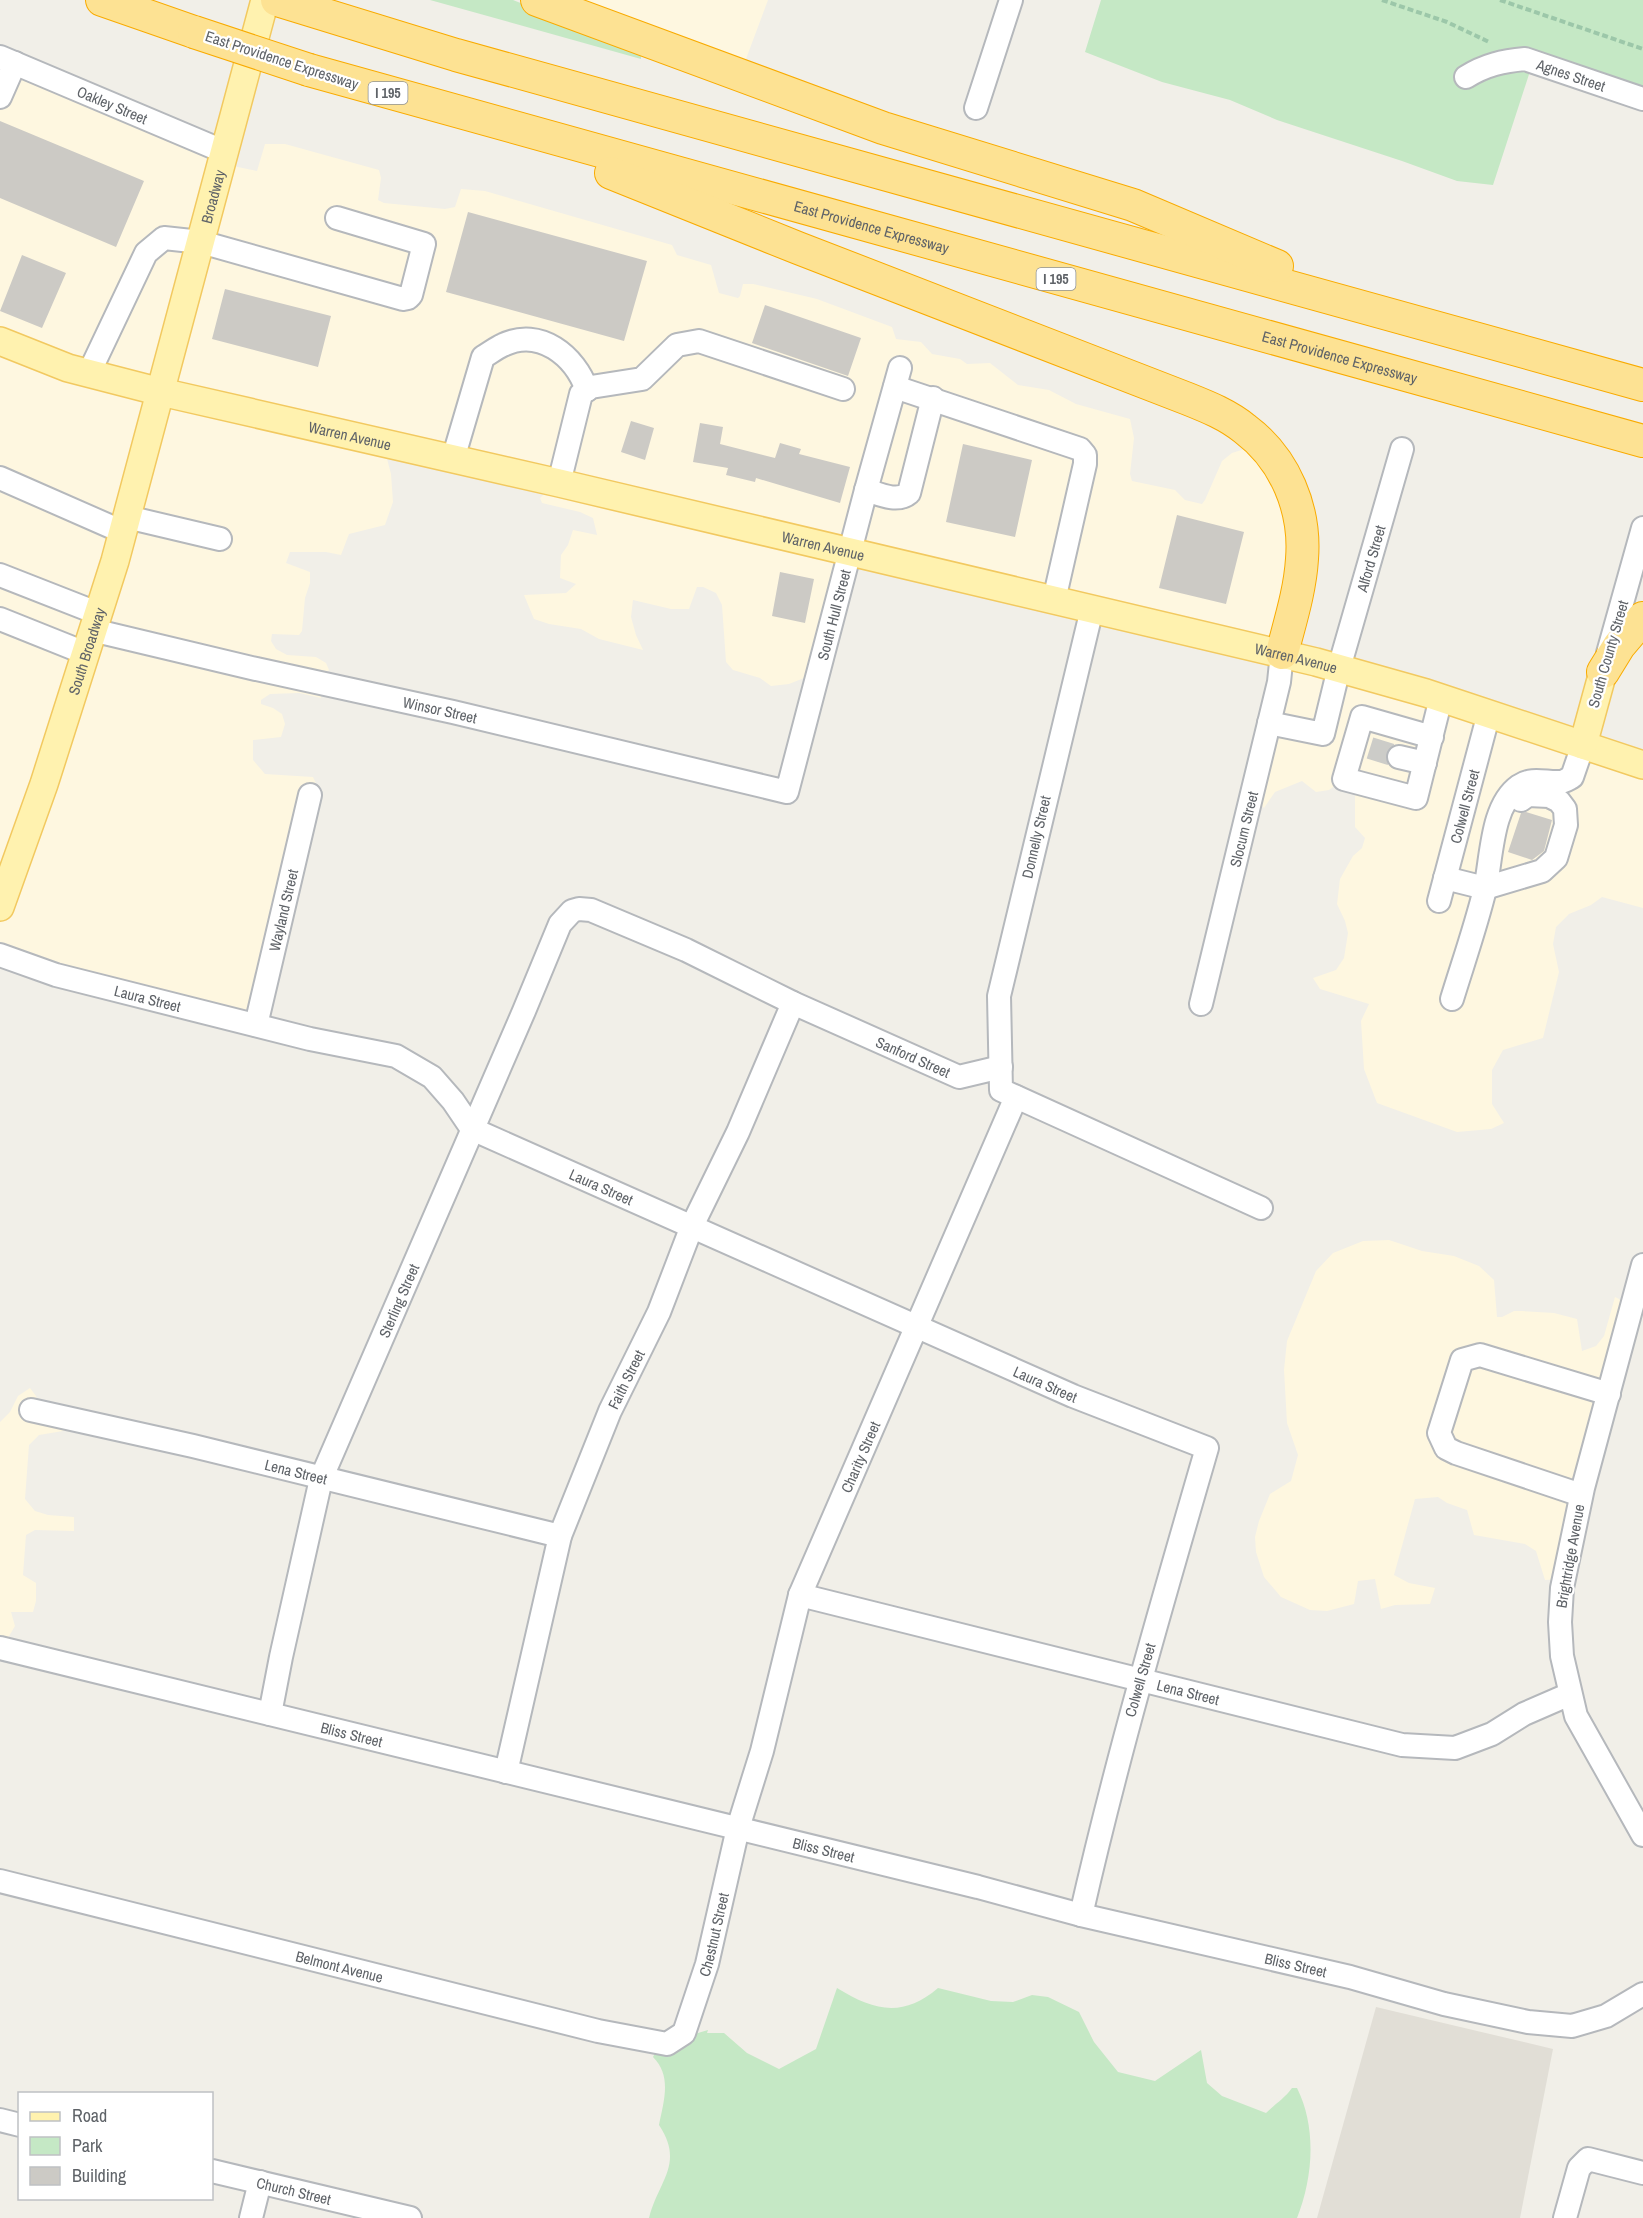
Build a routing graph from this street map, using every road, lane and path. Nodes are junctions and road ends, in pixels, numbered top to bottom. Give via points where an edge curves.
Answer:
1 (102, 0) edge
2 (265, 0) edge
3 (278, 0) edge
4 (537, 0) edge
5 (1011, 0) edge
6 (1382, 0) edge
7 (1500, 0) edge
8 (1643, 49) edge
9 (1525, 59) junction
10 (8, 60) edge
11 (1466, 77) dead end
12 (0, 97) edge
13 (1643, 99) edge
14 (976, 108) dead end
15 (468, 116) junction
16 (225, 152) junction
17 (337, 218) dead end
18 (201, 242) junction
19 (1394, 316) junction
20 (0, 341) edge
21 (89, 374) junction
22 (1643, 385) edge
23 (843, 389) dead end
24 (587, 390) junction
25 (161, 392) junction
26 (933, 399) junction
27 (1643, 441) edge
28 (1402, 449) dead end
29 (453, 459) junction
30 (0, 478) edge
31 (559, 483) junction
32 (866, 490) junction
33 (125, 524) junction
34 (1643, 528) edge
35 (220, 539) dead end
36 (850, 552) junction
37 (0, 575) edge
38 (1054, 600) junction
39 (1092, 609) junction
40 (1643, 618) edge
41 (0, 619) edge
42 (91, 632) junction
43 (1282, 653) junction
44 (1339, 668) junction
45 (1603, 672) junction
46 (1441, 698) junction
47 (1489, 713) junction
48 (1269, 723) junction
49 (1323, 734) junction
50 (1432, 736) junction
51 (1583, 745) junction
52 (1362, 746) junction
53 (1399, 757) tunnel mouth
54 (1425, 763) junction
55 (1643, 765) edge
56 (787, 792) joint
57 (310, 795) dead end
58 (1445, 878) junction
59 (1486, 881) junction
60 (1439, 901) dead end
61 (0, 907) edge
62 (579, 909) joint
63 (0, 955) edge
64 (1452, 999) dead end
65 (793, 1003) junction
66 (1201, 1004) dead end
67 (256, 1025) junction
68 (1001, 1067) junction
69 (1016, 1097) junction
70 (472, 1129) junction
71 (1261, 1208) dead end
72 (693, 1226) junction
73 (1643, 1265) edge
74 (917, 1327) junction
75 (1635, 1329) edge
76 (1609, 1394) junction
77 (31, 1410) dead end
78 (1207, 1448) joint
79 (321, 1479) junction
80 (1581, 1495) junction
81 (560, 1536) junction
82 (800, 1595) junction
83 (0, 1648) edge
84 (1140, 1679) junction
85 (1570, 1695) junction
86 (270, 1714) junction
87 (506, 1772) junction
88 (738, 1828) junction
89 (1643, 1835) edge
90 (0, 1881) edge
91 (1081, 1915) junction
92 (1643, 1994) edge
93 (678, 2036) joint
94 (0, 2120) edge
95 (18, 2124) edge
96 (213, 2171) edge
97 (1643, 2173) edge
98 (260, 2182) junction
99 (251, 2218) edge
100 (410, 2218) edge
101 (1565, 2218) edge

1 - 15 highway, East Providence Expressway / I 195, bridge via 309,70
2 - 16 main road, Broadway
3 - 19 highway via 456,55
4 - 19 highway via 883,128 1133,205
5 - 14 street
6 - 9 path via 1447,22
7 - 8 path
9 - 11 street, Agnes Street via 1506,60
9 - 13 street, Agnes Street
10 - 12 street
10 - 16 street, Oakley Street
15 - 27 highway, East Providence Expressway / I 195
15 - 43 highway via 1188,399 1236,423 1272,456 1298,507 1302,561
16 - 18 main road, Broadway
17 - 18 street via 424,244 408,298
18 - 21 street via 164,238 146,253
18 - 25 main road, Broadway
19 - 22 highway
20 - 21 main road, Warren Avenue
21 - 25 main road, Warren Avenue
23 - 24 street via 699,341 677,345 642,379
24 - 29 street via 568,357 550,343 523,340 504,344 483,357
24 - 31 street via 581,394
25 - 29 main road, Warren Avenue
25 - 33 main road, South Broadway
26 - 32 street via 909,493 896,499
26 - 32 street, South Hull Street via 898,377
26 - 38 street via 1080,449 1085,455
28 - 44 street, Alford Street
29 - 31 main road, Warren Avenue
30 - 33 street
31 - 36 main road, Warren Avenue
32 - 36 street, South Hull Street
33 - 35 street
33 - 42 main road, South Broadway
34 - 45 street, South County Street
36 - 38 main road, Warren Avenue
36 - 56 street, South Hull Street
37 - 42 street
38 - 39 main road, Warren Avenue
39 - 43 main road, Warren Avenue
39 - 68 street, Donnelly Street via 999,996
40 - 45 highway
41 - 42 street
42 - 56 street, Winsor Street
42 - 61 main road, South Broadway via 44,784
43 - 44 main road, Warren Avenue
43 - 48 street, Slocum Street
44 - 46 main road, Warren Avenue
44 - 49 street, Alford Street
45 - 51 main road, South County Street
46 - 47 main road, Warren Avenue
46 - 50 street
47 - 51 main road, Warren Avenue
47 - 58 street, Colwell Street
48 - 49 street
48 - 66 street, Slocum Street
49 - 52 street
50 - 52 street via 1362,717
50 - 54 street
51 - 55 main road, Warren Avenue
51 - 59 street via 1572,777 1561,783 1534,780 1511,793 1503,805
52 - 54 street via 1344,778 1416,798
53 - 54 street
57 - 67 street, Wayland Street
58 - 59 street
58 - 60 street, Colwell Street
59 - 64 street
62 - 65 street, Sanford Street via 591,910 686,950
62 - 70 street, Sterling Street via 560,924
63 - 67 street, Laura Street via 56,975
65 - 68 street, Sanford Street via 959,1077
65 - 72 street, Faith Street
67 - 70 street, Laura Street via 396,1056 432,1077
68 - 69 street via 1001,1090
69 - 71 street
69 - 74 street, Charity Street
70 - 72 street, Laura Street
70 - 79 street, Sterling Street
72 - 74 street, Laura Street
72 - 81 street, Faith Street via 659,1312 610,1411
73 - 75 street, Brightridge Avenue
74 - 78 street, Laura Street via 1072,1396
74 - 82 street, Charity Street
75 - 76 street, Brightridge Avenue
76 - 80 street, Brightridge Avenue
76 - 80 street via 1480,1355 1462,1360 1439,1433 1446,1448
77 - 79 street, Lena Street
78 - 84 street, Colwell Street
79 - 81 street, Lena Street
79 - 86 street, Sterling Street
80 - 85 street, Brightridge Avenue via 1561,1599 1562,1656
81 - 87 street, Faith Street
82 - 84 street, Lena Street
82 - 88 street, Charity Street via 762,1751
83 - 86 street, Bliss Street
84 - 85 street, Lena Street via 1377,1740 1425,1748 1455,1748
84 - 91 street, Colwell Street
85 - 89 street, Brightridge Avenue via 1576,1716
86 - 87 street, Bliss Street
87 - 88 street, Bliss Street
88 - 91 street, Bliss Street
88 - 93 street, Chestnut Street via 707,1964 684,2033
90 - 93 street, Belmont Avenue via 598,2031 667,2044
91 - 92 street, Bliss Street via 1528,2022 1572,2026 1606,2016
94 - 95 street
96 - 98 street, Church Street
97 - 101 street via 1588,2160 1579,2168
98 - 99 street
98 - 100 street, Church Street

